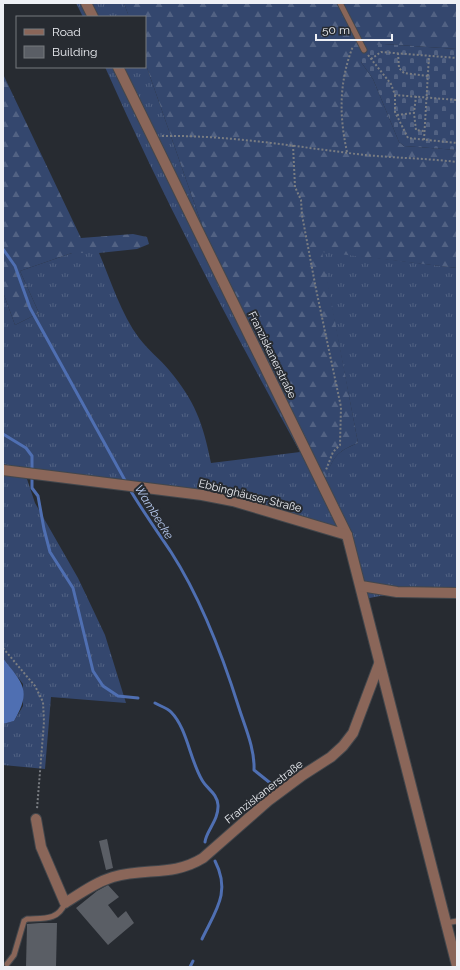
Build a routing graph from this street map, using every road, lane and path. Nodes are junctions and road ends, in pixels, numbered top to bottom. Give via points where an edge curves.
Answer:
1 (86, 3) edge
2 (340, 3) edge
3 (92, 16) edge
4 (357, 37) junction
5 (364, 50) joint
6 (398, 53) junction
7 (429, 56) junction
8 (457, 58) edge
9 (371, 59) junction
10 (118, 68) edge
11 (428, 76) junction
12 (395, 95) junction
13 (416, 96) junction
14 (426, 97) junction
15 (457, 100) edge
16 (414, 113) junction
17 (397, 115) junction
18 (424, 131) junction
19 (152, 136) junction
20 (424, 140) junction
21 (457, 143) edge
22 (293, 145) junction
23 (347, 152) junction
24 (457, 162) edge
25 (3, 470) edge
26 (321, 483) junction
27 (347, 535) junction
28 (361, 586) junction
29 (457, 593) edge
30 (3, 648) edge
31 (379, 664) junction
32 (36, 819) joint
33 (65, 903) junction
34 (457, 921) edge
35 (446, 923) junction
36 (7, 964) dead end
37 (457, 966) edge

1 - 3 street
2 - 4 lane
4 - 5 lane
4 - 23 path via 346,65 340,92
5 - 9 path
6 - 7 path
6 - 9 path via 381,52
6 - 11 path via 399,68 404,73
7 - 8 path
7 - 11 path
9 - 12 path via 391,84
10 - 19 street, Franziskanerstraße
11 - 14 path
12 - 13 path
12 - 17 path
13 - 14 path
13 - 16 path
14 - 15 path
14 - 18 path
16 - 17 path
16 - 18 path via 416,130
17 - 20 path via 408,138
18 - 20 path
19 - 22 path via 184,135
19 - 26 street, Franziskanerstraße
20 - 21 path
22 - 23 path
22 - 26 path via 295,188 301,200 316,289 341,407 340,445 333,452
23 - 24 path
25 - 27 street, Ebbinghäuser Straße via 202,495 233,501
26 - 27 street, Franziskanerstraße
27 - 28 street, Franziskanerstraße
28 - 29 street via 397,592
28 - 31 street, Franziskanerstraße
30 - 32 path via 35,686 43,702 44,722
31 - 33 street, Franziskanerstraße via 353,734 331,757 268,802 203,858 173,871 114,876 97,883
31 - 35 street, Franziskanerstraße
32 - 33 street via 41,847
33 - 36 lane via 57,916 24,921 14,955
34 - 35 lane
35 - 37 street, Franziskanerstraße

